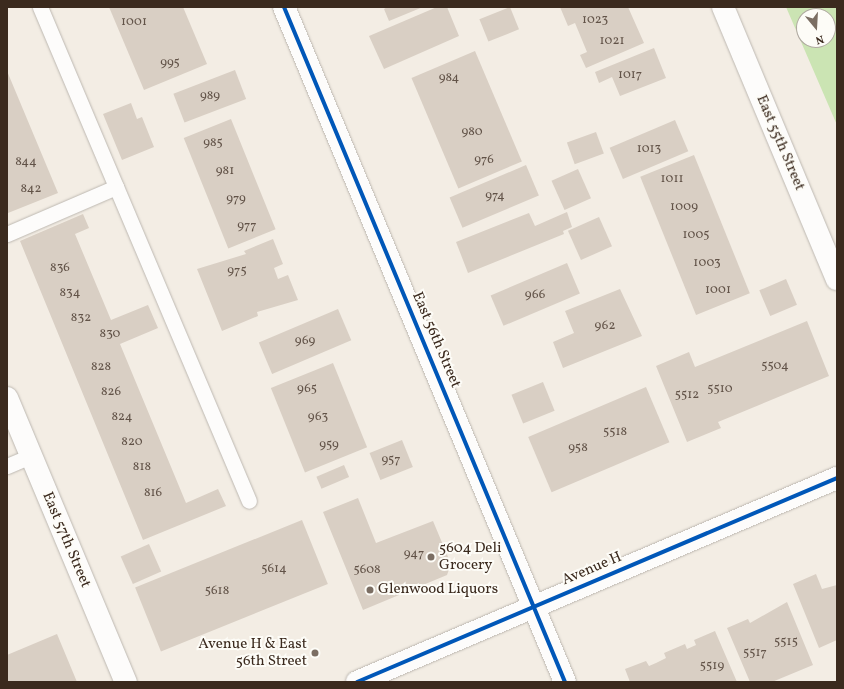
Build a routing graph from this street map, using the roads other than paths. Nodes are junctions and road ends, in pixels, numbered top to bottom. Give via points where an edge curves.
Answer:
1 (40, 7) edge
2 (284, 7) edge
3 (723, 7) edge
4 (116, 187) junction
5 (7, 234) edge
6 (837, 279) edge
7 (7, 398) edge
8 (31, 456) junction
9 (7, 466) edge
10 (837, 478) edge
11 (249, 501) dead end
12 (534, 606) junction
13 (126, 682) edge
14 (357, 682) edge
15 (565, 682) edge

1 - 4 lane
2 - 12 street, East 56th Street
3 - 6 street, East 55th Street
4 - 5 lane
4 - 11 lane
7 - 8 street, East 57th Street
8 - 9 lane
8 - 13 street, East 57th Street
10 - 12 street, Avenue H
12 - 14 street, Avenue H
12 - 15 street, East 56th Street

